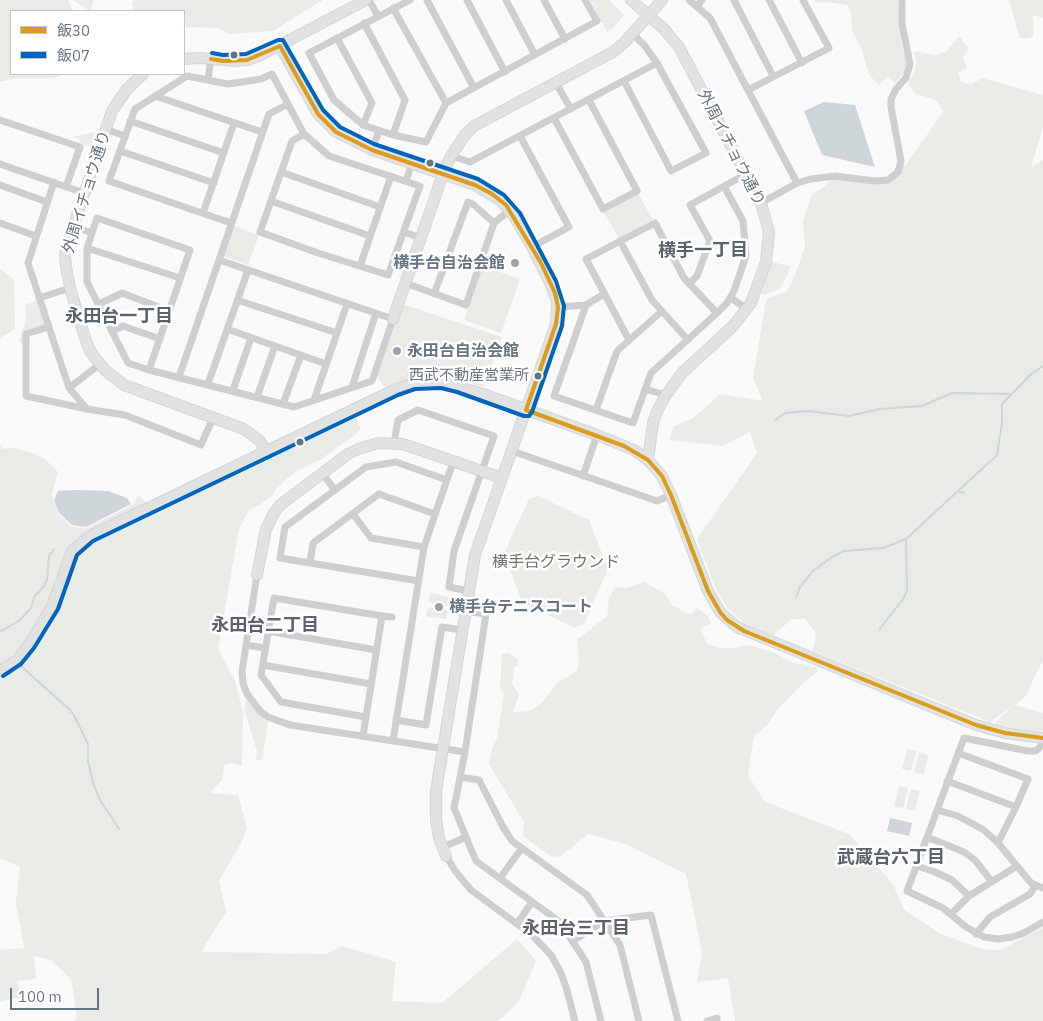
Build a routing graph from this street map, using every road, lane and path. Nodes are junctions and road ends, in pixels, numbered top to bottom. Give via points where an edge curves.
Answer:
1 (367, 0) edge
2 (410, 0) edge
3 (427, 0) edge
4 (467, 0) edge
5 (506, 0) edge
6 (544, 0) edge
7 (585, 0) edge
8 (631, 0) edge
9 (662, 0) edge
10 (689, 0) edge
11 (702, 0) edge
12 (734, 0) edge
13 (769, 0) edge
14 (803, 0) edge
15 (902, 0) edge
16 (697, 6) junction
17 (393, 8) junction
18 (648, 15) junction
19 (378, 16) junction
20 (364, 24) junction
21 (632, 34) junction
22 (337, 38) junction
23 (565, 39) junction
24 (280, 46) junction
25 (535, 55) junction
26 (185, 59) edge
27 (211, 59) junction
28 (657, 62) junction
29 (802, 63) junction
30 (504, 72) junction
31 (142, 75) edge
32 (774, 76) junction
33 (208, 80) junction
34 (624, 81) junction
35 (556, 82) junction
36 (474, 88) junction
37 (748, 90) junction
38 (155, 96) junction
39 (589, 100) junction
40 (446, 103) junction
41 (288, 104) junction
42 (571, 109) junction
43 (554, 118) junction
44 (0, 120) edge
45 (130, 122) junction
46 (234, 123) junction
47 (363, 125) junction
48 (106, 129) junction
49 (379, 131) junction
50 (262, 132) junction
51 (304, 134) junction
52 (393, 135) junction
53 (125, 136) junction
54 (520, 136) junction
55 (372, 150) junction
56 (120, 151) junction
57 (224, 153) junction
58 (451, 156) junction
59 (412, 163) junction
60 (0, 164) edge
61 (281, 172) junction
62 (443, 174) junction
63 (746, 174) junction
64 (391, 176) junction
65 (54, 182) junction
66 (406, 182) junction
67 (214, 183) junction
68 (797, 183) junction
69 (0, 185) edge
70 (724, 186) junction
71 (66, 187) junction
72 (84, 193) junction
73 (48, 202) junction
74 (271, 202) junction
75 (761, 202) junction
76 (380, 207) junction
77 (510, 210) junction
78 (203, 213) junction
79 (494, 222) junction
80 (0, 223) edge
81 (231, 223) junction
82 (73, 226) junction
83 (404, 232) junction
84 (92, 233) junction
85 (36, 236) junction
86 (370, 236) junction
87 (421, 238) junction
88 (620, 241) junction
89 (532, 247) junction
90 (87, 248) junction
91 (219, 260) junction
92 (360, 266) junction
93 (248, 270) junction
94 (180, 278) junction
95 (405, 283) junction
96 (690, 283) junction
97 (70, 288) junction
98 (434, 294) junction
99 (604, 294) junction
100 (39, 298) junction
101 (731, 298) junction
102 (238, 300) junction
103 (99, 304) junction
104 (347, 304) junction
105 (586, 305) junction
106 (558, 306) junction
107 (747, 309) junction
108 (169, 310) junction
109 (662, 311) junction
110 (376, 313) junction
111 (717, 313) junction
112 (393, 319) junction
113 (48, 327) junction
114 (227, 330) junction
115 (112, 331) junction
116 (337, 333) junction
117 (160, 338) junction
118 (251, 338) junction
119 (629, 340) junction
120 (688, 340) junction
121 (275, 346) junction
122 (301, 356) junction
123 (100, 364) junction
124 (326, 364) junction
125 (149, 370) junction
126 (179, 377) junction
127 (208, 384) junction
128 (352, 387) junction
129 (68, 388) junction
130 (645, 389) junction
131 (233, 390) junction
132 (666, 395) junction
133 (257, 397) junction
134 (314, 400) junction
135 (283, 404) junction
136 (87, 409) junction
137 (526, 410) junction
138 (596, 410) junction
139 (213, 418) junction
140 (597, 435) junction
141 (394, 443) junction
142 (266, 451) junction
143 (512, 451) junction
144 (648, 460) junction
145 (453, 462) junction
146 (482, 472) junction
147 (322, 473) junction
148 (583, 476) junction
149 (502, 478) junction
150 (447, 480) junction
151 (335, 490) junction
152 (671, 495) junction
153 (353, 514) junction
154 (435, 514) junction
155 (424, 547) junction
156 (310, 563) junction
157 (257, 575) joint
158 (418, 581) junction
159 (468, 590) junction
160 (465, 611) junction
161 (382, 616) junction
162 (392, 618) dead end
163 (462, 630) junction
164 (268, 631) junction
165 (246, 645) junction
166 (265, 648) junction
167 (376, 650) junction
168 (262, 665) junction
169 (0, 671) edge
170 (371, 684) junction
171 (366, 718) junction
172 (396, 720) junction
173 (363, 736) junction
174 (1043, 738) edge
175 (393, 741) junction
176 (1043, 744) edge
177 (443, 749) junction
178 (465, 752) junction
179 (958, 753) junction
180 (460, 777) junction
181 (947, 781) junction
182 (1016, 807) junction
183 (937, 810) junction
184 (466, 837) junction
185 (927, 837) junction
186 (998, 843) junction
187 (522, 848) junction
188 (444, 851) junction
189 (917, 866) junction
190 (1017, 866) junction
191 (500, 878) junction
192 (992, 882) junction
193 (1035, 886) junction
194 (1043, 888) edge
195 (969, 896) junction
196 (532, 902) junction
197 (952, 914) junction
198 (604, 921) junction
199 (1043, 922) edge
200 (517, 924) junction
201 (976, 934) junction
202 (572, 941) junction
203 (575, 1021) edge
204 (601, 1021) edge
205 (639, 1021) edge
206 (678, 1021) edge
207 (707, 1021) edge
208 (718, 1021) edge

1 - 19 street
1 - 24 street
2 - 17 street
3 - 36 street
4 - 30 street
5 - 25 street
6 - 23 street
7 - 23 street via 597,21
8 - 18 street, 外周イチョウ通り
9 - 18 street
10 - 16 street
11 - 16 street
12 - 32 street
13 - 29 street
14 - 29 street via 829,48
15 - 68 street via 902,24 910,64 909,72 891,100 901,161 898,172 888,180 823,176
16 - 37 street via 710,18
17 - 19 street
17 - 40 street
18 - 21 street
18 - 63 street, 外周イチョウ通り via 679,47
19 - 20 street
20 - 22 street
20 - 52 street via 405,100
21 - 28 street
21 - 35 street via 613,52
22 - 47 street via 372,103
22 - 47 street via 309,53 334,100
23 - 25 street
24 - 27 street via 247,60
24 - 55 street via 324,122 343,137
25 - 30 street
26 - 27 street
27 - 33 street
28 - 34 street
28 - 34 street via 706,154 671,171
29 - 32 street
30 - 36 street
31 - 48 street, 外周イチョウ通り via 117,102
32 - 37 street
33 - 38 street via 187,76
33 - 41 street via 228,84 272,74
34 - 39 street
35 - 42 street
35 - 58 street via 474,126
36 - 40 street
37 - 68 street
38 - 45 street via 135,109
38 - 46 street
39 - 42 street
39 - 43 street via 637,190 603,209
40 - 52 street via 426,142
41 - 50 street via 269,114
41 - 51 street
42 - 43 street
43 - 54 street
44 - 71 street via 80,147
45 - 53 street
45 - 57 street
46 - 50 street
46 - 57 street
47 - 49 street
48 - 53 street
48 - 72 street, 外周イチョウ通り
49 - 52 street
49 - 55 street
50 - 81 street
51 - 61 street via 292,141
51 - 64 street via 329,156
53 - 56 street
54 - 58 street via 470,162
54 - 89 street via 569,227
55 - 59 street
56 - 67 street
56 - 78 street via 109,181
57 - 67 street
58 - 62 street
59 - 62 street
59 - 66 street
60 - 65 street
61 - 74 street
61 - 76 street
62 - 77 street via 484,189
62 - 87 street
63 - 70 street
63 - 75 street, 外周イチョウ通り
64 - 66 street
64 - 76 street
65 - 71 street
65 - 73 street
66 - 83 street via 420,186
67 - 78 street
68 - 75 street
69 - 73 street
70 - 96 street via 690,205 710,241 697,276
70 - 101 street via 743,221 746,256
71 - 72 street
72 - 82 street, 外周イチョウ通り
73 - 85 street
74 - 86 street
74 - 92 street via 260,232
75 - 107 street, 外周イチョウ通り via 768,222 769,247 755,294
76 - 86 street
77 - 79 street
77 - 89 street
78 - 81 street
79 - 98 street via 466,305
79 - 98 street via 468,202
80 - 85 street
81 - 91 street
82 - 84 street
82 - 97 street, 外周イチョウ通り via 66,255
83 - 87 street
83 - 92 street via 388,275
84 - 90 street
84 - 94 street via 96,218 190,250
85 - 100 street via 28,262
86 - 92 street
87 - 95 street
88 - 96 street via 655,223 684,278
88 - 99 street via 586,259
88 - 109 street via 652,300
89 - 106 street
90 - 94 street
90 - 103 street via 87,282
91 - 93 street
91 - 126 street
93 - 102 street
93 - 104 street
94 - 108 street
95 - 98 street
95 - 112 street
96 - 111 street
97 - 100 street
97 - 123 street, 外周イチョウ通り via 85,338
99 - 105 street
99 - 119 street
100 - 113 street
101 - 107 street
101 - 111 street
102 - 114 street
102 - 116 street
103 - 108 street via 122,293
103 - 115 street
104 - 110 street
104 - 116 street
105 - 106 street
105 - 138 street via 554,396
106 - 137 street via 556,324
107 - 132 street, 外周イチョウ通り via 682,373
108 - 117 street
109 - 119 street
109 - 120 street
110 - 112 street
110 - 128 street
111 - 120 street
112 - 128 street via 372,380
113 - 129 street
113 - 136 street via 26,334 26,396
114 - 118 street
114 - 127 street
115 - 117 street via 123,326
115 - 125 street via 128,363
116 - 124 street
117 - 125 street
118 - 121 street
118 - 131 street
119 - 138 street via 617,351
120 - 130 street via 651,373
121 - 122 street
121 - 133 street
122 - 124 street
122 - 135 street
123 - 129 street
123 - 139 street, 外周イチョウ通り via 124,385
124 - 134 street
125 - 126 street
126 - 127 street
127 - 131 street
128 - 134 street
129 - 136 street
130 - 132 street
130 - 138 street via 632,423
131 - 133 street
132 - 144 street, 外周イチョウ通り via 653,424
133 - 135 street
134 - 135 street via 294,407
136 - 139 street via 125,415 201,445
137 - 140 street
137 - 142 street via 442,382 414,384 396,389
137 - 143 street
139 - 142 street, 外周イチョウ通り via 244,430 260,441
140 - 144 street via 634,450
140 - 148 street
141 - 145 street
141 - 146 street via 398,420 418,410 494,436
141 - 147 street via 358,449
142 - 169 street via 90,536 77,546 52,606 29,645 17,660
143 - 148 street
143 - 149 street
144 - 152 street via 662,476
145 - 146 street
145 - 150 street
146 - 149 street
146 - 159 street via 454,552 449,587
147 - 151 street
147 - 157 street via 288,498 274,513 266,529
148 - 152 street via 657,501
149 - 159 street via 480,536
150 - 151 street via 396,462 366,467
150 - 154 street
151 - 156 street via 285,527 280,558
152 - 174 street via 708,590 720,612 736,628 976,725
153 - 154 street via 379,494
153 - 155 street via 371,538
153 - 156 street via 313,543
154 - 155 street
155 - 158 street
156 - 158 street
157 - 165 street
158 - 172 street
159 - 160 street
160 - 163 street
160 - 178 street via 486,614
161 - 162 street
161 - 164 street via 274,598
161 - 167 street
163 - 172 street via 442,627 426,725
163 - 177 street
164 - 166 street
164 - 167 street
165 - 166 street
165 - 173 street via 243,683 260,711 290,725
166 - 168 street
167 - 170 street
168 - 170 street
168 - 171 street via 261,675 281,702
170 - 171 street
171 - 173 street
172 - 175 street
173 - 175 street
175 - 177 street
176 - 179 street via 1036,751 1028,751 964,738
177 - 178 street
177 - 188 street via 435,804
178 - 180 street
179 - 181 street
179 - 182 street via 1028,780
180 - 184 street via 454,808
180 - 187 street via 479,780 503,827 512,841
181 - 182 street
181 - 183 street
182 - 186 street
183 - 185 street
183 - 186 street via 972,822
184 - 188 street
184 - 191 street via 476,861
185 - 189 street
185 - 192 street via 964,852 975,860
186 - 190 street
187 - 191 street
187 - 198 street via 587,895
188 - 200 street via 471,890
189 - 195 street via 952,880
189 - 197 street via 907,891
190 - 192 street
190 - 193 street
191 - 196 street
192 - 195 street
193 - 194 street
193 - 201 street via 1030,894 990,917
195 - 197 street
196 - 200 street
196 - 202 street via 560,922
197 - 201 street
198 - 202 street
198 - 205 street via 620,945
198 - 206 street via 651,915
199 - 201 street via 1012,937 998,939
200 - 203 street via 551,955 560,971
202 - 204 street via 586,962
207 - 208 street via 717,1018

